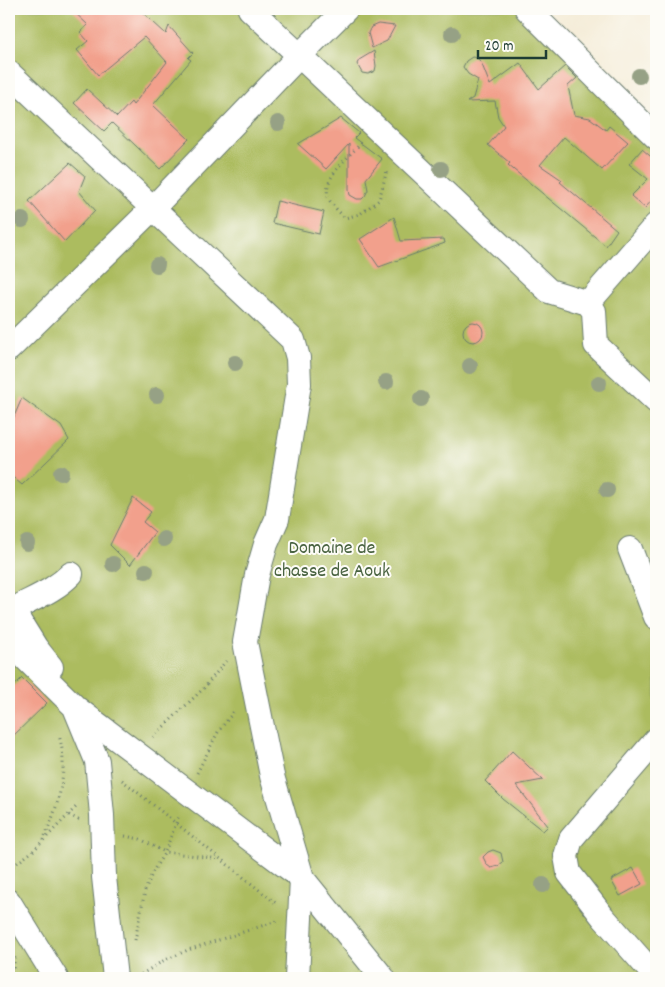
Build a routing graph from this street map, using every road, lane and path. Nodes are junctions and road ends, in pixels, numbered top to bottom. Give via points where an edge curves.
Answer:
1 (250, 9) edge
2 (346, 9) edge
3 (527, 9) edge
4 (300, 55) junction
5 (9, 73) edge
6 (376, 126) junction
7 (656, 137) edge
8 (393, 143) junction
9 (153, 208) junction
10 (656, 225) edge
11 (588, 303) junction
12 (9, 349) edge
13 (656, 402) edge
14 (630, 549) dead end
15 (72, 574) dead end
16 (656, 617) edge
17 (9, 642) edge
18 (255, 688) junction
19 (76, 708) junction
20 (57, 728) dead end
21 (656, 740) edge
22 (97, 761) junction
23 (187, 793) junction
24 (68, 815) dead end
25 (176, 823) junction
26 (103, 832) junction
27 (44, 839) dead end
28 (165, 852) junction
29 (220, 859) junction
30 (302, 878) junction
31 (9, 902) edge
32 (295, 917) junction
33 (134, 946) dead end
34 (656, 977) edge
35 (56, 978) edge
36 (115, 978) edge
37 (135, 978) edge
38 (297, 978) edge
39 (383, 978) edge

1 - 4 street
2 - 4 street
3 - 7 street
4 - 6 street
4 - 9 street
5 - 9 street
6 - 8 street
6 - 8 path via 329,179 329,200 345,218 360,214 379,200
8 - 11 street via 549,291
9 - 12 street
9 - 18 street via 293,340 298,358 299,384 278,519 257,575 245,642
10 - 11 street
11 - 13 street via 594,311 596,345
14 - 16 street
15 - 19 street via 48,593 20,606 16,616 36,648 71,690
17 - 19 street
18 - 23 path via 218,732
18 - 30 street via 272,776
19 - 22 street
19 - 23 street
20 - 27 path via 62,745 62,784
21 - 34 street via 571,839 566,856 569,873
22 - 25 path
22 - 26 street
23 - 25 path
23 - 30 street
24 - 26 path
25 - 28 path
25 - 29 path
26 - 28 path via 140,839
26 - 36 street via 104,877
28 - 29 path
28 - 33 path via 145,891
29 - 32 path
30 - 32 street
30 - 39 street
31 - 35 street
32 - 37 path via 188,950
32 - 38 street

